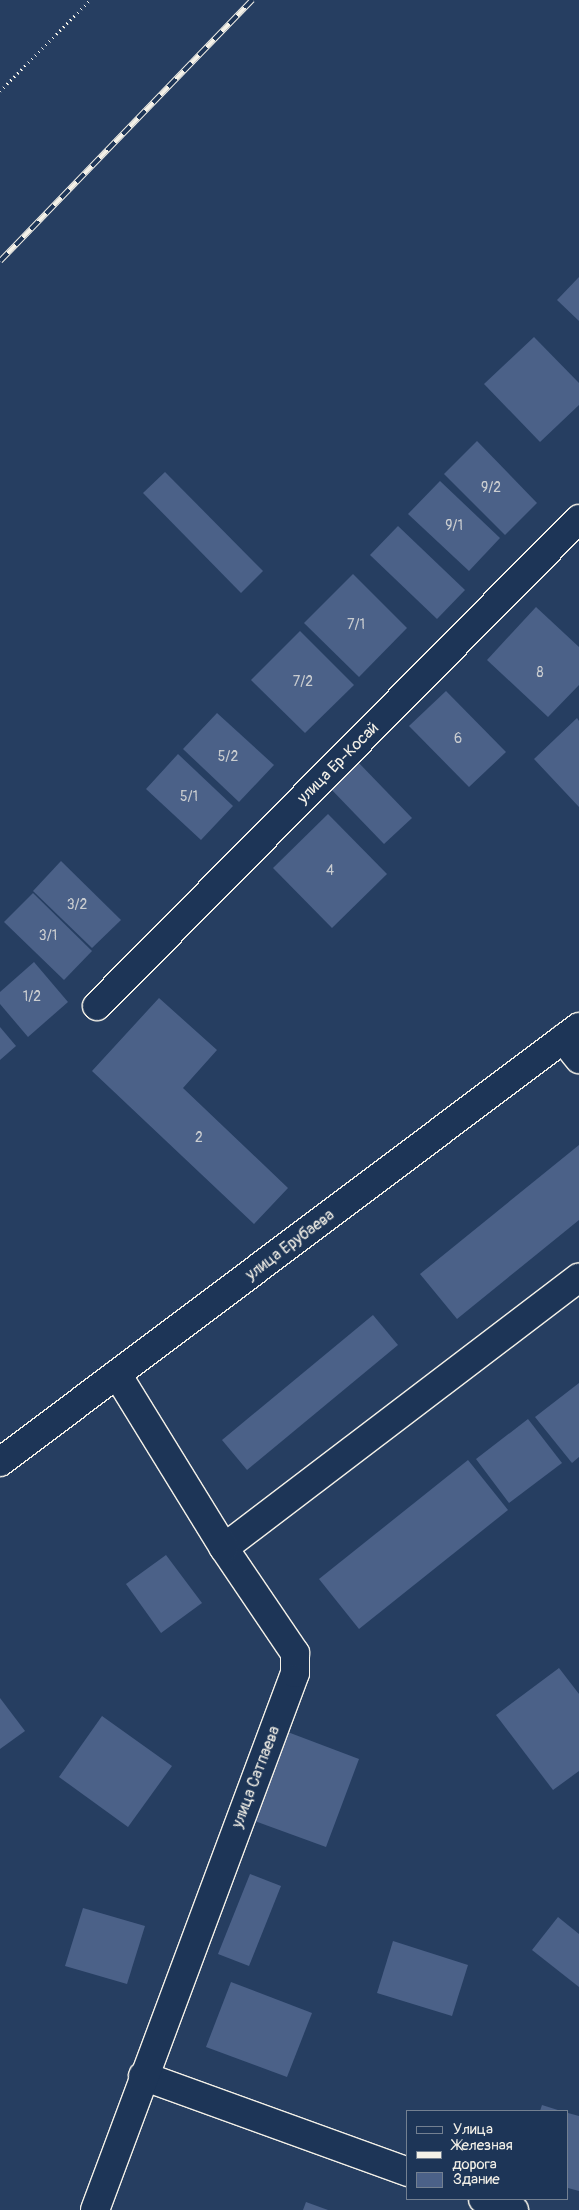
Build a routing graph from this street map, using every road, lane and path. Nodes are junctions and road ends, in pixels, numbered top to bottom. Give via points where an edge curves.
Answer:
1 (90, 0) edge
2 (0, 92) edge
3 (579, 520) edge
4 (98, 1006) dead end
5 (574, 1042) edge
6 (579, 1278) edge
7 (117, 1374) junction
8 (0, 1462) edge
9 (224, 1548) junction
10 (143, 2076) junction
11 (406, 2171) edge
12 (486, 2200) edge
13 (95, 2210) edge
14 (514, 2210) edge

1 - 2 path
3 - 4 street, улица Ер-Косай
5 - 7 street, улица Ерубаева
6 - 9 street
7 - 8 street, улица Ерубаева
7 - 9 street, улица Сатпаева
9 - 10 street, улица Сатпаева via 295,1652 295,1673
10 - 11 street
10 - 13 street, улица Сатпаева
12 - 14 street

